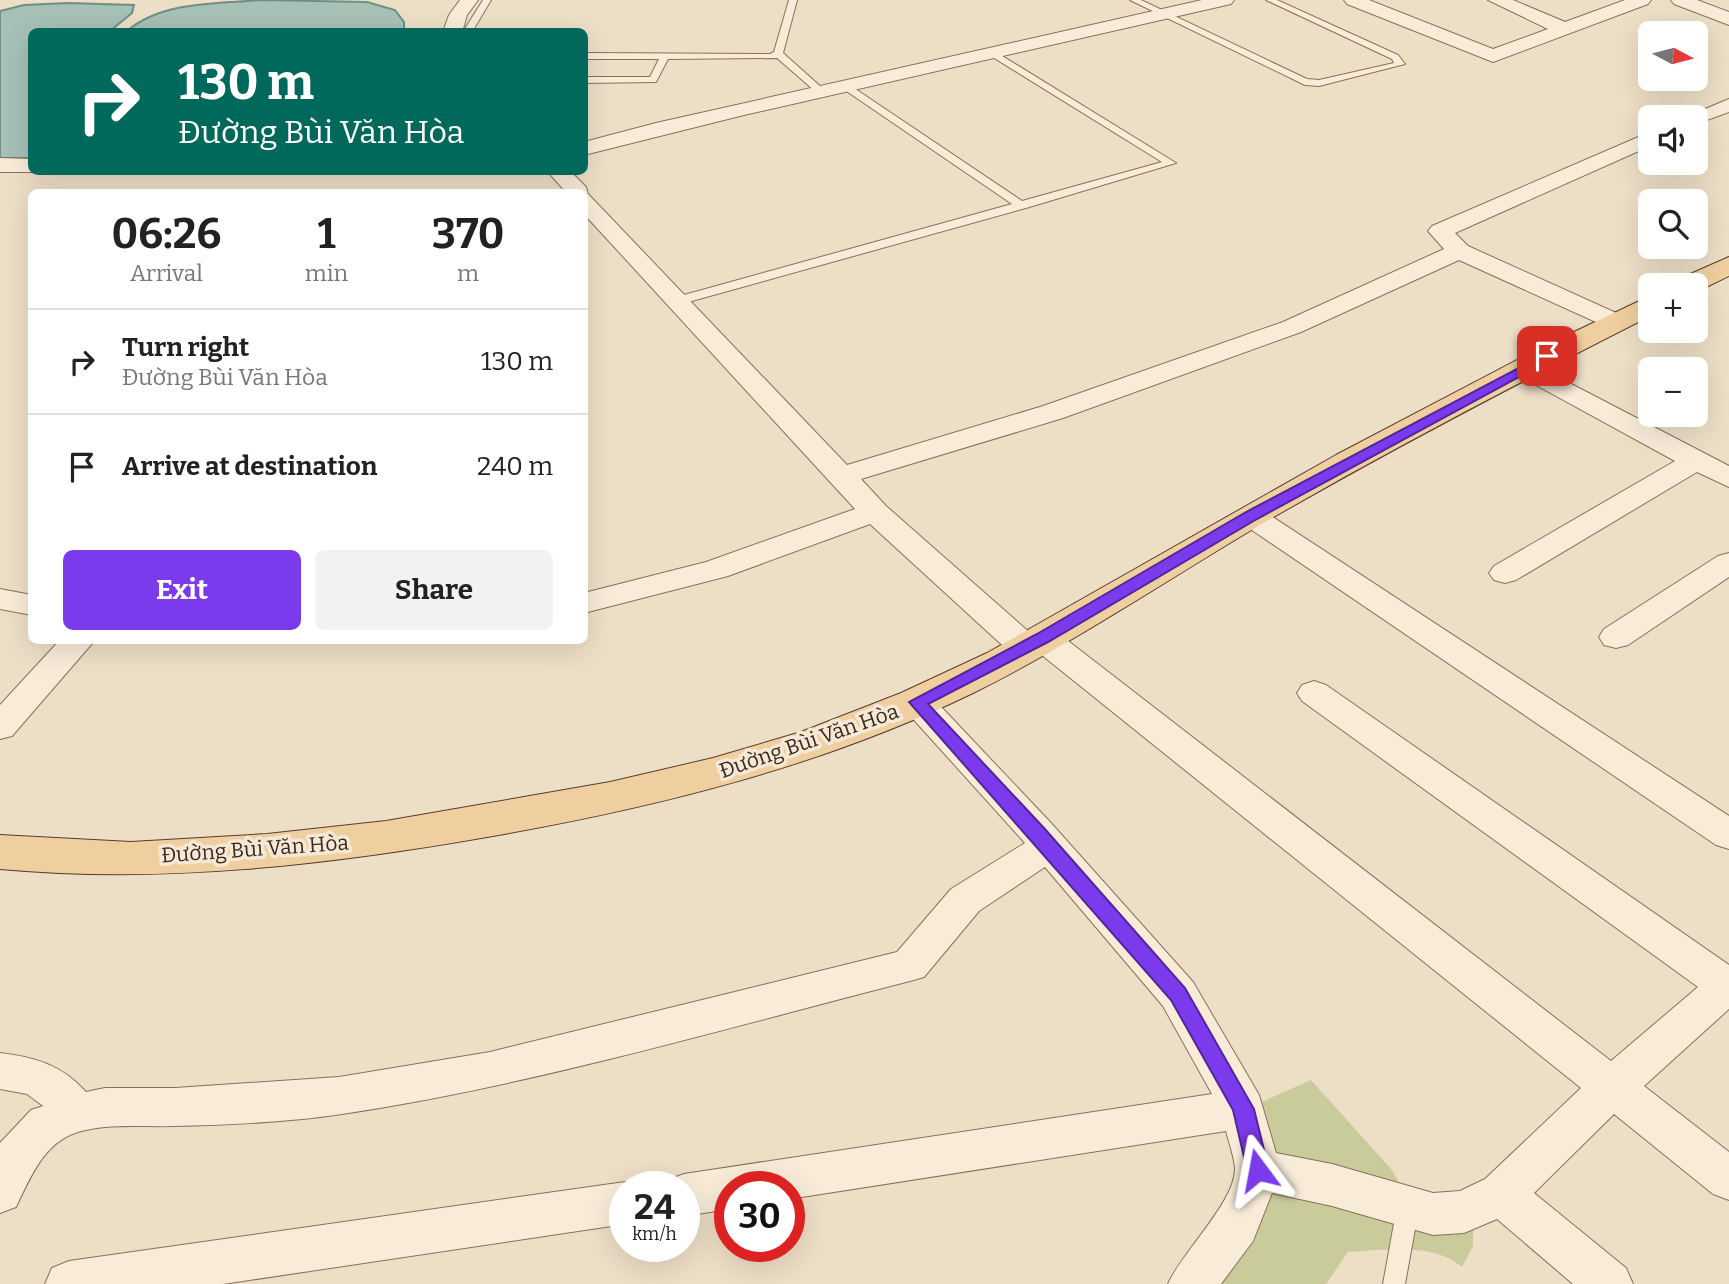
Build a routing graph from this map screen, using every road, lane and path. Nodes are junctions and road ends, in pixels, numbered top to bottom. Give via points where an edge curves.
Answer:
1 (469, 0) edge
2 (487, 0) edge
3 (793, 0) edge
4 (1134, 0) edge
5 (1225, 0) edge
6 (1270, 0) edge
7 (1353, 0) edge
8 (1497, 0) edge
9 (1642, 0) edge
10 (1680, 0) edge
11 (1165, 15) junction
12 (1729, 19) edge
13 (453, 28) edge
14 (470, 28) edge
15 (1562, 28) junction
16 (778, 54) junction
17 (994, 54) junction
18 (588, 56) edge
19 (665, 57) junction
20 (588, 80) edge
21 (842, 84) junction
22 (818, 89) junction
23 (1729, 105) edge
24 (1708, 113) edge
25 (1638, 143) edge
26 (588, 148) edge
27 (0, 165) edge
28 (28, 166) edge
29 (562, 175) edge
30 (575, 189) edge
31 (588, 204) edge
32 (1022, 206) junction
33 (1460, 251) junction
34 (1729, 265) edge
35 (1708, 276) edge
36 (677, 301) junction
37 (1638, 311) edge
38 (1616, 322) junction
39 (1525, 368) junction
40 (1697, 460) junction
41 (841, 476) junction
42 (1729, 478) edge
43 (875, 512) junction
44 (1251, 516) junction
45 (1729, 563) edge
46 (1505, 573) dead end
47 (0, 599) edge
48 (588, 602) edge
49 (28, 604) edge
50 (1616, 637) dead end
51 (1034, 643) junction
52 (75, 644) edge
53 (1314, 693) dead end
54 (918, 702) junction
55 (0, 727) edge
56 (1729, 835) edge
57 (1049, 846) junction
58 (0, 852) edge
59 (1728, 985) edge
60 (0, 1071) edge
61 (1610, 1088) junction
62 (1243, 1109) junction
63 (76, 1113) junction
64 (1258, 1170) junction
65 (805, 1176) edge
66 (1729, 1179) edge
67 (0, 1192) edge
68 (1501, 1194) junction
69 (609, 1205) edge
70 (1408, 1207) junction
71 (69, 1284) edge
72 (1192, 1284) edge
73 (1394, 1284) edge
74 (1608, 1284) edge

1 - 13 street
2 - 14 lane
3 - 16 lane
4 - 11 lane
5 - 11 street
6 - 11 lane via 1395,57 1400,64 1319,83 1305,82
7 - 15 street via 1493,56
8 - 15 street
9 - 15 street
10 - 12 street
11 - 17 street
16 - 19 lane
16 - 22 lane
17 - 21 street
17 - 32 lane via 1171,163
18 - 19 lane
19 - 20 lane via 653,80
21 - 22 street
21 - 32 lane
22 - 26 street
23 - 24 street
25 - 33 street via 1440,231
27 - 28 street
29 - 30 street
31 - 36 street
32 - 36 lane
33 - 38 street
33 - 41 street via 1280,331 1053,412
34 - 35 main road
36 - 41 street
37 - 38 main road, Đường Bùi Văn Hòa
38 - 39 main road, Đường Bùi Văn Hòa
39 - 40 street
39 - 44 main road, Đường Bùi Văn Hòa
40 - 42 street
40 - 46 street
41 - 43 street
43 - 48 street via 717,569
43 - 51 street
44 - 51 main road, Đường Bùi Văn Hòa
44 - 56 street
45 - 50 street
47 - 49 street
51 - 54 main road, Đường Bùi Văn Hòa
51 - 61 street
52 - 55 street
53 - 59 street
54 - 57 street
54 - 58 main road, Đường Bùi Văn Hòa via 834,736 681,784 417,834 209,855 100,859
57 - 62 street via 1178,994
57 - 63 street via 965,900 910,965 476,1072 339,1096 105,1107
59 - 61 street
60 - 63 street via 38,1075
61 - 66 street
61 - 68 street
62 - 64 street
62 - 65 street
63 - 67 street via 47,1124 27,1144 8,1167
64 - 70 street
64 - 72 street via 1236,1226
68 - 70 street via 1464,1212 1433,1214
68 - 74 street
69 - 71 street
70 - 73 lane

